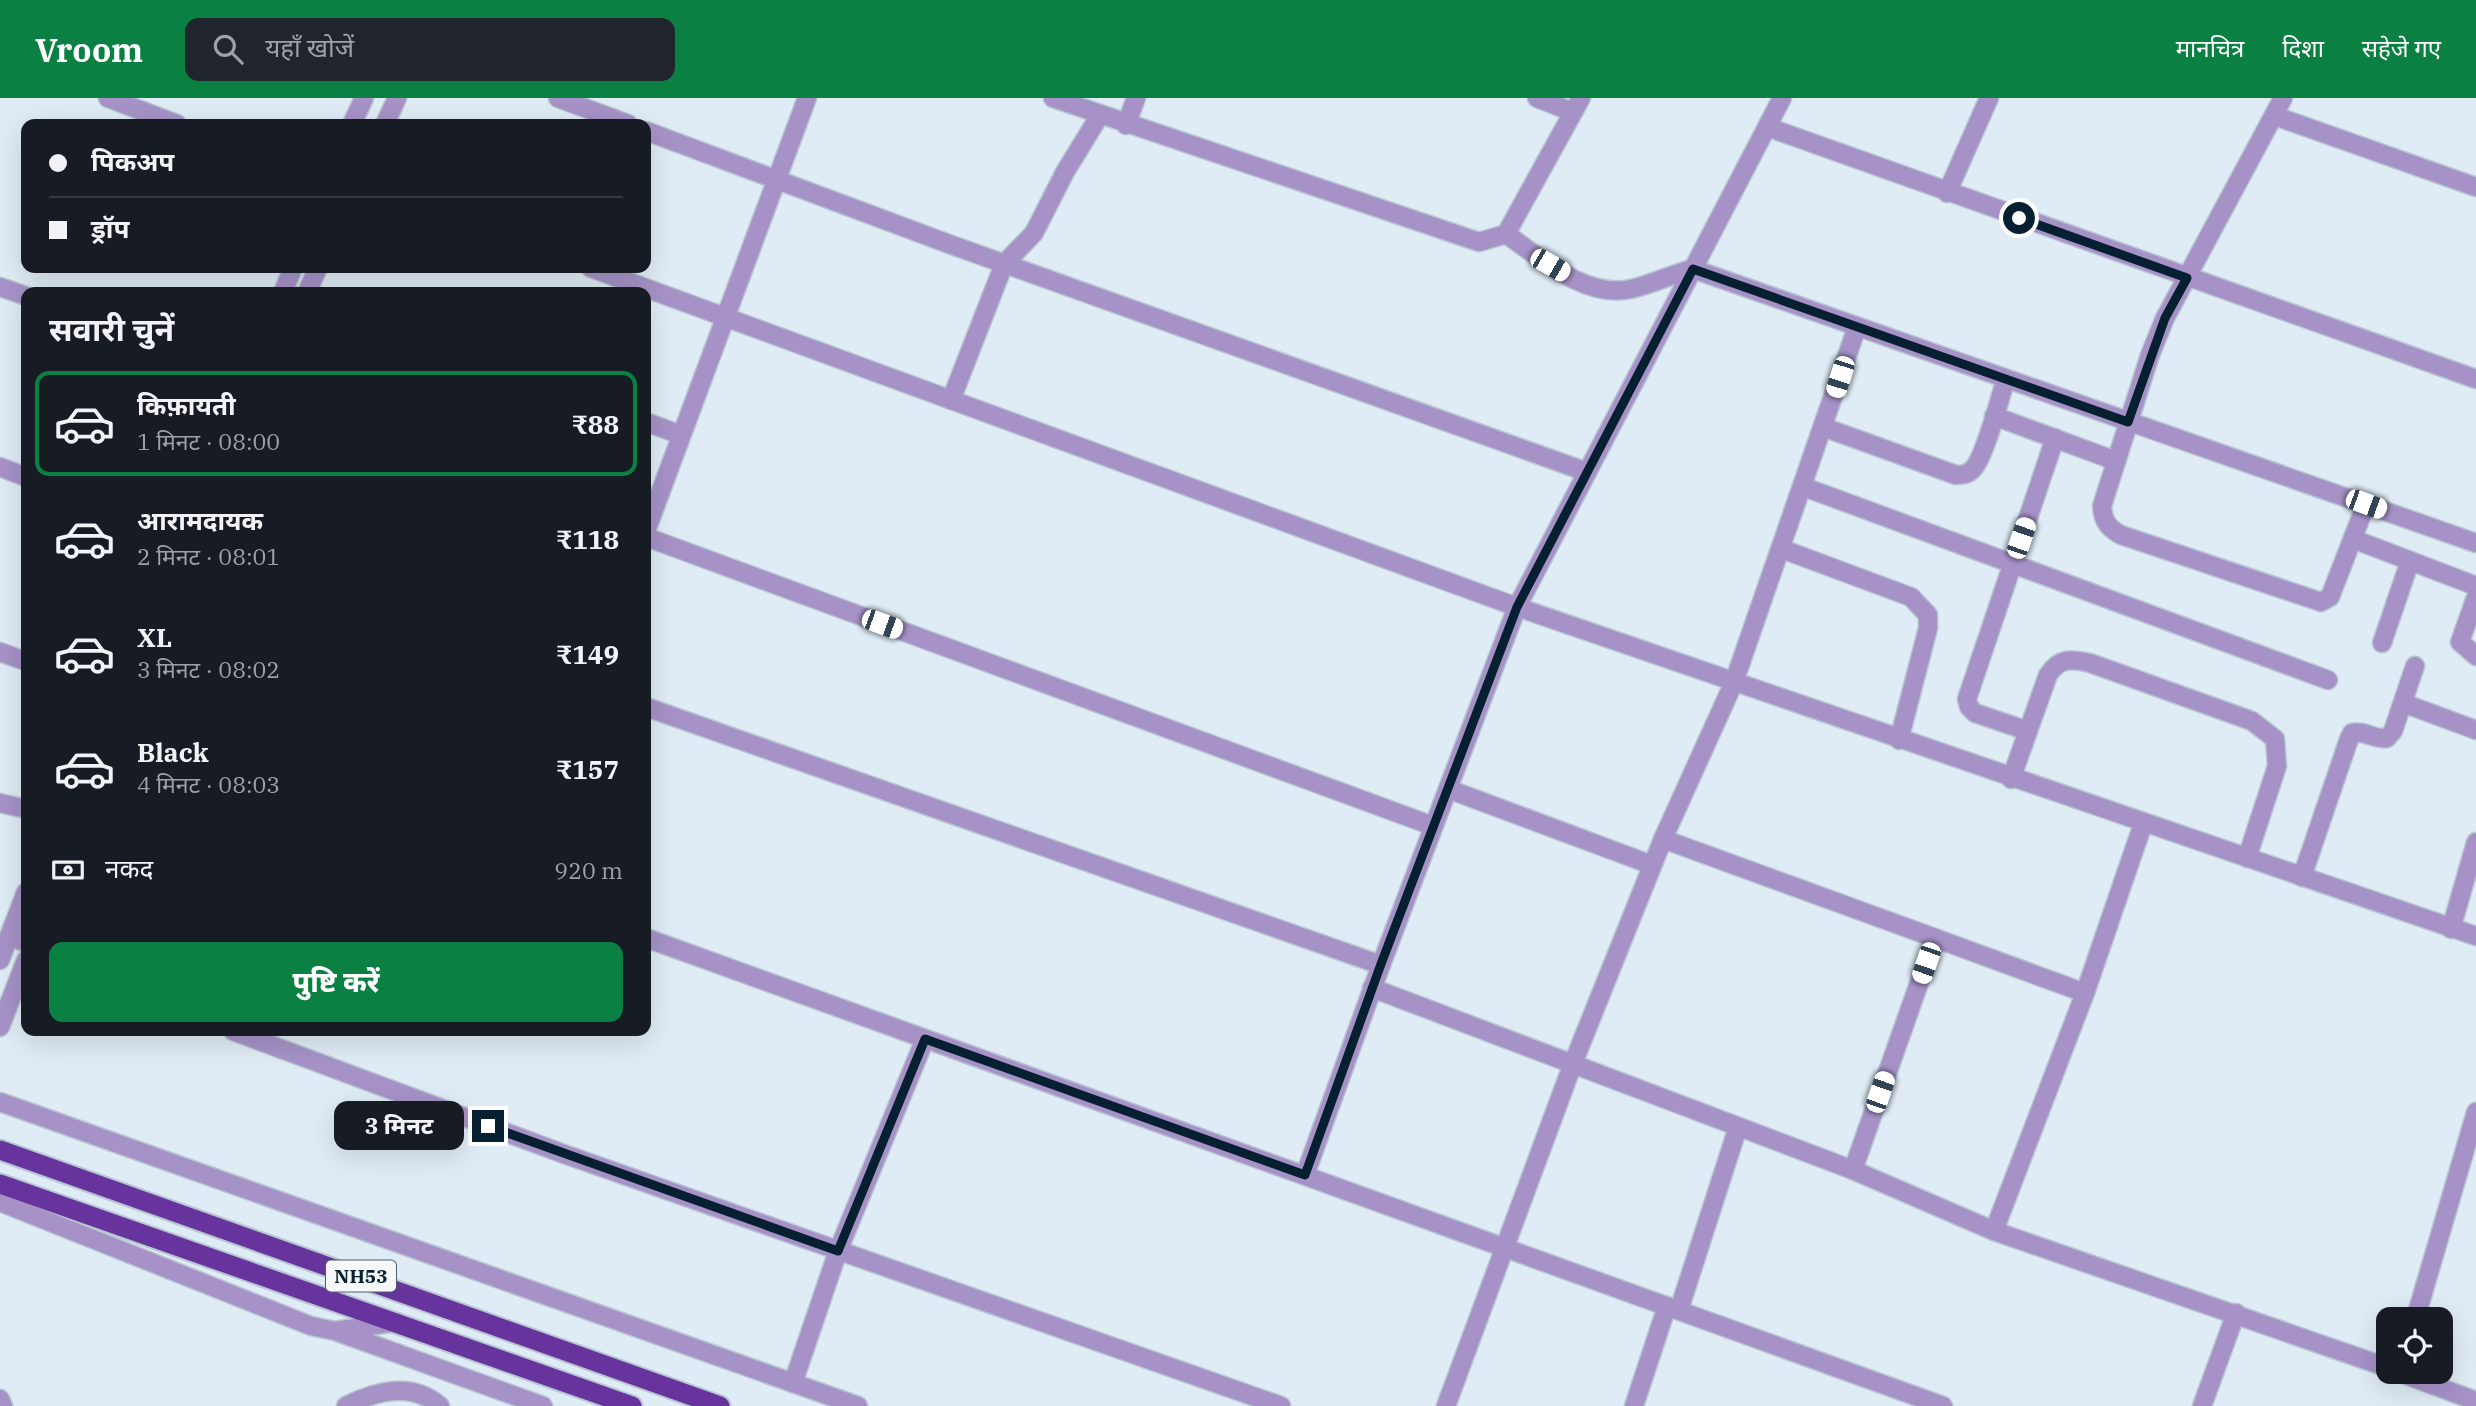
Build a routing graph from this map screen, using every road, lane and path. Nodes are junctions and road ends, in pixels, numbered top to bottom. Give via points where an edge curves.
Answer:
1 (108, 98) edge
2 (364, 98) edge
3 (397, 98) edge
4 (558, 98) edge
5 (807, 98) edge
6 (1053, 98) edge
7 (1136, 98) edge
8 (1537, 98) edge
9 (1782, 98) edge
10 (1989, 98) edge
11 (2283, 98) edge
12 (1577, 105) edge
13 (1100, 115) junction
14 (2275, 116) junction
15 (164, 119) edge
16 (354, 119) edge
17 (387, 119) edge
18 (615, 119) edge
19 (1126, 125) junction
20 (1767, 127) junction
21 (651, 133) edge
22 (776, 180) junction
23 (2476, 187) edge
24 (1947, 193) junction
25 (1506, 234) junction
26 (1004, 264) junction
27 (1693, 269) junction
28 (605, 273) edge
29 (2187, 278) junction
30 (0, 287) edge
31 (643, 287) edge
32 (651, 290) edge
33 (21, 294) edge
34 (725, 317) junction
35 (1857, 327) junction
36 (2006, 379) junction
37 (2476, 379) edge
38 (951, 400) junction
39 (1994, 416) junction
40 (2128, 422) junction
41 (651, 424) edge
42 (1823, 427) junction
43 (681, 435) junction
44 (2055, 438) junction
45 (2116, 461) junction
46 (0, 467) edge
47 (1587, 472) junction
48 (21, 475) edge
49 (1804, 487) junction
50 (2366, 504) junction
51 (651, 517) edge
52 (651, 539) edge
53 (2353, 539) junction
54 (2476, 543) edge
55 (1782, 549) junction
56 (2410, 561) junction
57 (2012, 563) junction
58 (2476, 586) edge
59 (2476, 597) edge
60 (1517, 607) junction
61 (2382, 643) dead end
62 (0, 652) edge
63 (2476, 656) edge
64 (21, 660) edge
65 (2415, 666) dead end
66 (2328, 680) dead end
67 (1734, 682) junction
68 (2403, 704) junction
69 (651, 709) edge
70 (2476, 730) edge
71 (2028, 731) junction
72 (1899, 740) junction
73 (2011, 779) junction
74 (1448, 789) junction
75 (0, 803) edge
76 (21, 808) edge
77 (2143, 824) junction
78 (1433, 826) junction
79 (1662, 839) junction
80 (2476, 842) edge
81 (2247, 858) junction
82 (1652, 865) junction
83 (2302, 877) junction
84 (21, 905) edge
85 (2451, 929) junction
86 (9, 936) junction
87 (2476, 936) edge
88 (1935, 937) junction
89 (651, 940) edge
90 (21, 941) edge
91 (0, 960) edge
92 (1381, 964) junction
93 (21, 965) edge
94 (21, 976) edge
95 (1372, 988) junction
96 (2085, 993) junction
97 (0, 1027) edge
98 (246, 1036) edge
99 (925, 1039) junction
100 (1572, 1066) junction
101 (0, 1102) edge
102 (2476, 1112) edge
103 (1738, 1128) junction
104 (0, 1150) edge
105 (1853, 1170) junction
106 (1305, 1175) junction
107 (0, 1184) edge
108 (0, 1202) edge
109 (1994, 1231) junction
110 (1503, 1248) junction
111 (838, 1251) junction
112 (2419, 1307) edge
113 (1673, 1308) junction
114 (2236, 1313) junction
115 (396, 1322) junction
116 (335, 1331) junction
117 (2376, 1363) edge
118 (793, 1383) junction
119 (2431, 1384) edge
120 (0, 1398) edge
121 (2476, 1401) edge
122 (3, 1406) edge
123 (346, 1406) edge
124 (440, 1406) edge
125 (542, 1406) edge
126 (632, 1406) edge
127 (720, 1406) edge
128 (858, 1406) edge
129 (1281, 1406) edge
130 (1446, 1406) edge
131 (1634, 1406) edge
132 (1943, 1406) edge
133 (2202, 1406) edge

1 - 15 street
2 - 16 street
3 - 17 street
4 - 18 street
5 - 22 street
6 - 13 street
7 - 19 street
8 - 12 street
9 - 20 street
10 - 24 street
11 - 14 street
12 - 25 street
13 - 19 street
13 - 26 street via 1034,233
14 - 23 street
14 - 29 street
19 - 25 street via 1479,242
20 - 24 street
20 - 27 street
21 - 22 street
22 - 26 street
22 - 34 street
24 - 29 street
25 - 27 street via 1577,280 1604,291 1629,290
26 - 38 street
26 - 47 street
27 - 35 street
27 - 47 street
28 - 31 street
29 - 37 street
29 - 40 street via 2165,318
30 - 33 street
32 - 34 street
34 - 38 street
34 - 43 street
35 - 36 street
35 - 42 street
36 - 39 street
36 - 40 street
38 - 60 street
39 - 42 street via 1974,469 1956,475
39 - 44 street
40 - 45 street
40 - 50 street
41 - 43 street
42 - 49 street
43 - 51 street
44 - 45 street
44 - 57 street
45 - 53 street via 2102,506 2110,529 2311,601 2330,597
46 - 48 street
47 - 60 street
49 - 55 street
49 - 57 street
50 - 53 street
50 - 54 street
52 - 78 street
53 - 56 street
55 - 67 street
55 - 72 street via 1911,597 1928,615
56 - 58 street
56 - 61 street
57 - 66 street
57 - 71 street via 1967,699 1975,713
59 - 63 street via 2460,642
60 - 67 street
60 - 74 street
62 - 64 street
65 - 68 street
67 - 72 street
67 - 79 street
68 - 70 street
68 - 83 street via 2387,738 2359,731 2349,738
69 - 92 street
71 - 73 street
71 - 81 street via 2048,675 2056,664 2068,659 2259,725 2275,738 2277,766
72 - 73 street
73 - 77 street
74 - 78 street
74 - 82 street
75 - 76 street
77 - 81 street
77 - 96 street
78 - 92 street
79 - 82 street
79 - 88 street
80 - 85 street
81 - 83 street
82 - 100 street
83 - 85 street
84 - 86 street
85 - 87 street
86 - 90 street
86 - 91 street
88 - 96 street
88 - 105 street
89 - 99 street
91 - 93 street
92 - 95 street
94 - 97 street
95 - 100 street
95 - 106 street
96 - 109 street
98 - 111 street
99 - 106 street
99 - 111 street
100 - 103 street
100 - 110 street
101 - 118 street
102 - 112 street
103 - 105 street
103 - 113 street
104 - 127 highway, NH53
105 - 109 street
106 - 110 street
107 - 115 highway, NH53
108 - 116 street via 276,1313
109 - 114 street
110 - 113 street
110 - 130 street
111 - 118 street
111 - 129 street
113 - 131 street
113 - 132 street
114 - 117 street
114 - 133 street
115 - 116 street
115 - 126 highway, NH53
116 - 125 street
118 - 128 street
119 - 121 street
120 - 122 street
123 - 124 street via 370,1394 395,1390 414,1392

